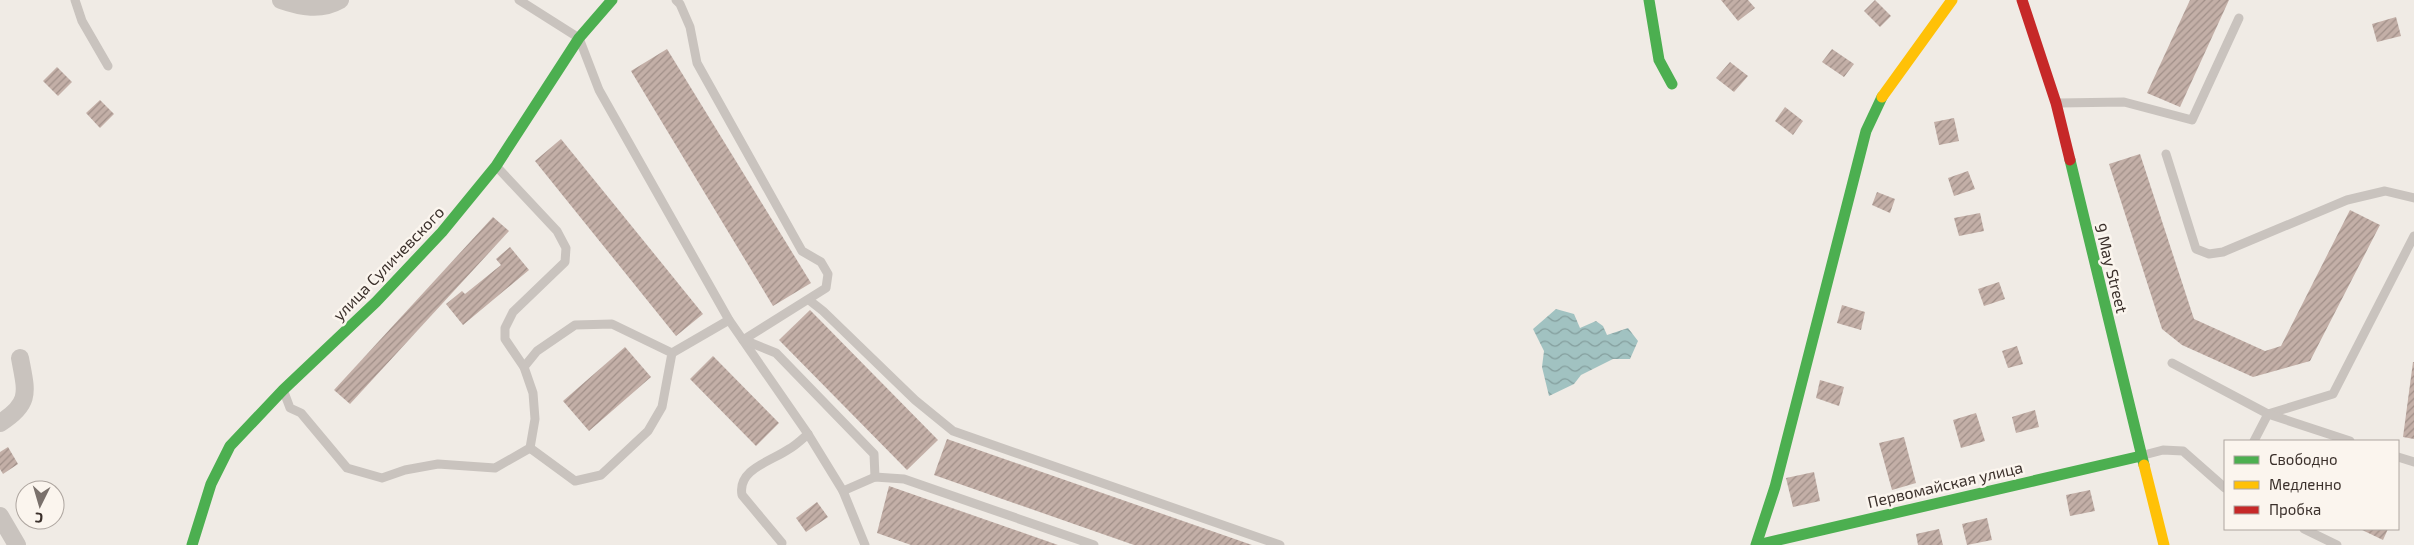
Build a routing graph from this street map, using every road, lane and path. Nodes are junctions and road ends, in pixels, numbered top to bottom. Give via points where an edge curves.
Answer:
1 (74, 0) edge
2 (281, 0) edge
3 (340, 0) edge
4 (519, 0) edge
5 (612, 0) edge
6 (676, 0) edge
7 (1649, 0) edge
8 (1952, 0) edge
9 (2022, 0) edge
10 (2239, 18) dead end
11 (579, 38) junction
12 (108, 66) dead end
13 (1672, 84) dead end
14 (2056, 103) junction
15 (2166, 154) dead end
16 (496, 166) junction
17 (2414, 198) edge
18 (2414, 236) edge
19 (808, 300) junction
20 (729, 320) junction
21 (743, 340) junction
22 (672, 353) junction
23 (20, 358) dead end
24 (2172, 363) dead end
25 (524, 367) junction
26 (283, 390) junction
27 (2268, 414) junction
28 (0, 422) edge
29 (808, 434) junction
30 (2255, 440) edge
31 (2347, 440) edge
32 (530, 448) junction
33 (2141, 456) junction
34 (2399, 457) edge
35 (2414, 462) edge
36 (875, 477) junction
37 (2224, 487) edge
38 (843, 491) junction
39 (0, 516) edge
40 (2306, 530) edge
41 (782, 544) dead end
42 (17, 545) edge
43 (192, 545) edge
44 (865, 545) edge
45 (1094, 545) edge
46 (1280, 545) edge
47 (1756, 545) edge
48 (2164, 545) edge
49 (2337, 545) edge

1 - 12 lane via 82,21
2 - 3 street via 306,7 320,7
4 - 11 lane
5 - 11 street, улица Суличевского
6 - 19 lane via 690,27 697,63 802,251 820,262 828,274 826,288
7 - 13 street via 1659,60
8 - 47 street via 1878,102 1866,131 1775,487
9 - 14 street, 9 May Street
10 - 14 lane via 2192,120 2124,102
11 - 16 street, улица Суличевского
11 - 20 lane via 599,90
14 - 33 street, 9 May Street
15 - 17 lane via 2196,249 2209,254 2223,252 2347,200 2385,191
16 - 25 lane via 557,231 566,248 565,262 513,312 505,328 504,339
16 - 26 street, улица Суличевского via 442,232 388,290
18 - 27 lane via 2333,394
19 - 21 lane
19 - 46 lane via 953,431
20 - 21 lane
20 - 22 lane
21 - 29 lane
21 - 36 lane via 776,353 874,454
22 - 25 lane via 612,324 575,325 537,351
22 - 32 lane via 662,407 648,431 601,475 575,481
23 - 28 street via 24,396 16,413
24 - 27 lane
25 - 32 lane via 533,393 536,418
26 - 32 lane via 290,408 301,414 347,468 382,478 438,464 495,468
26 - 43 street, улица Суличевского via 245,429 218,466
27 - 30 lane
27 - 31 lane
29 - 38 lane
29 - 41 lane via 790,449 750,471 740,488 742,495
33 - 37 lane via 2163,450 2183,451
33 - 47 street, Первомайская улица
33 - 48 street, 9 May Street
34 - 35 lane
36 - 38 lane
36 - 45 lane via 904,480
38 - 44 lane
39 - 42 street
40 - 49 lane

